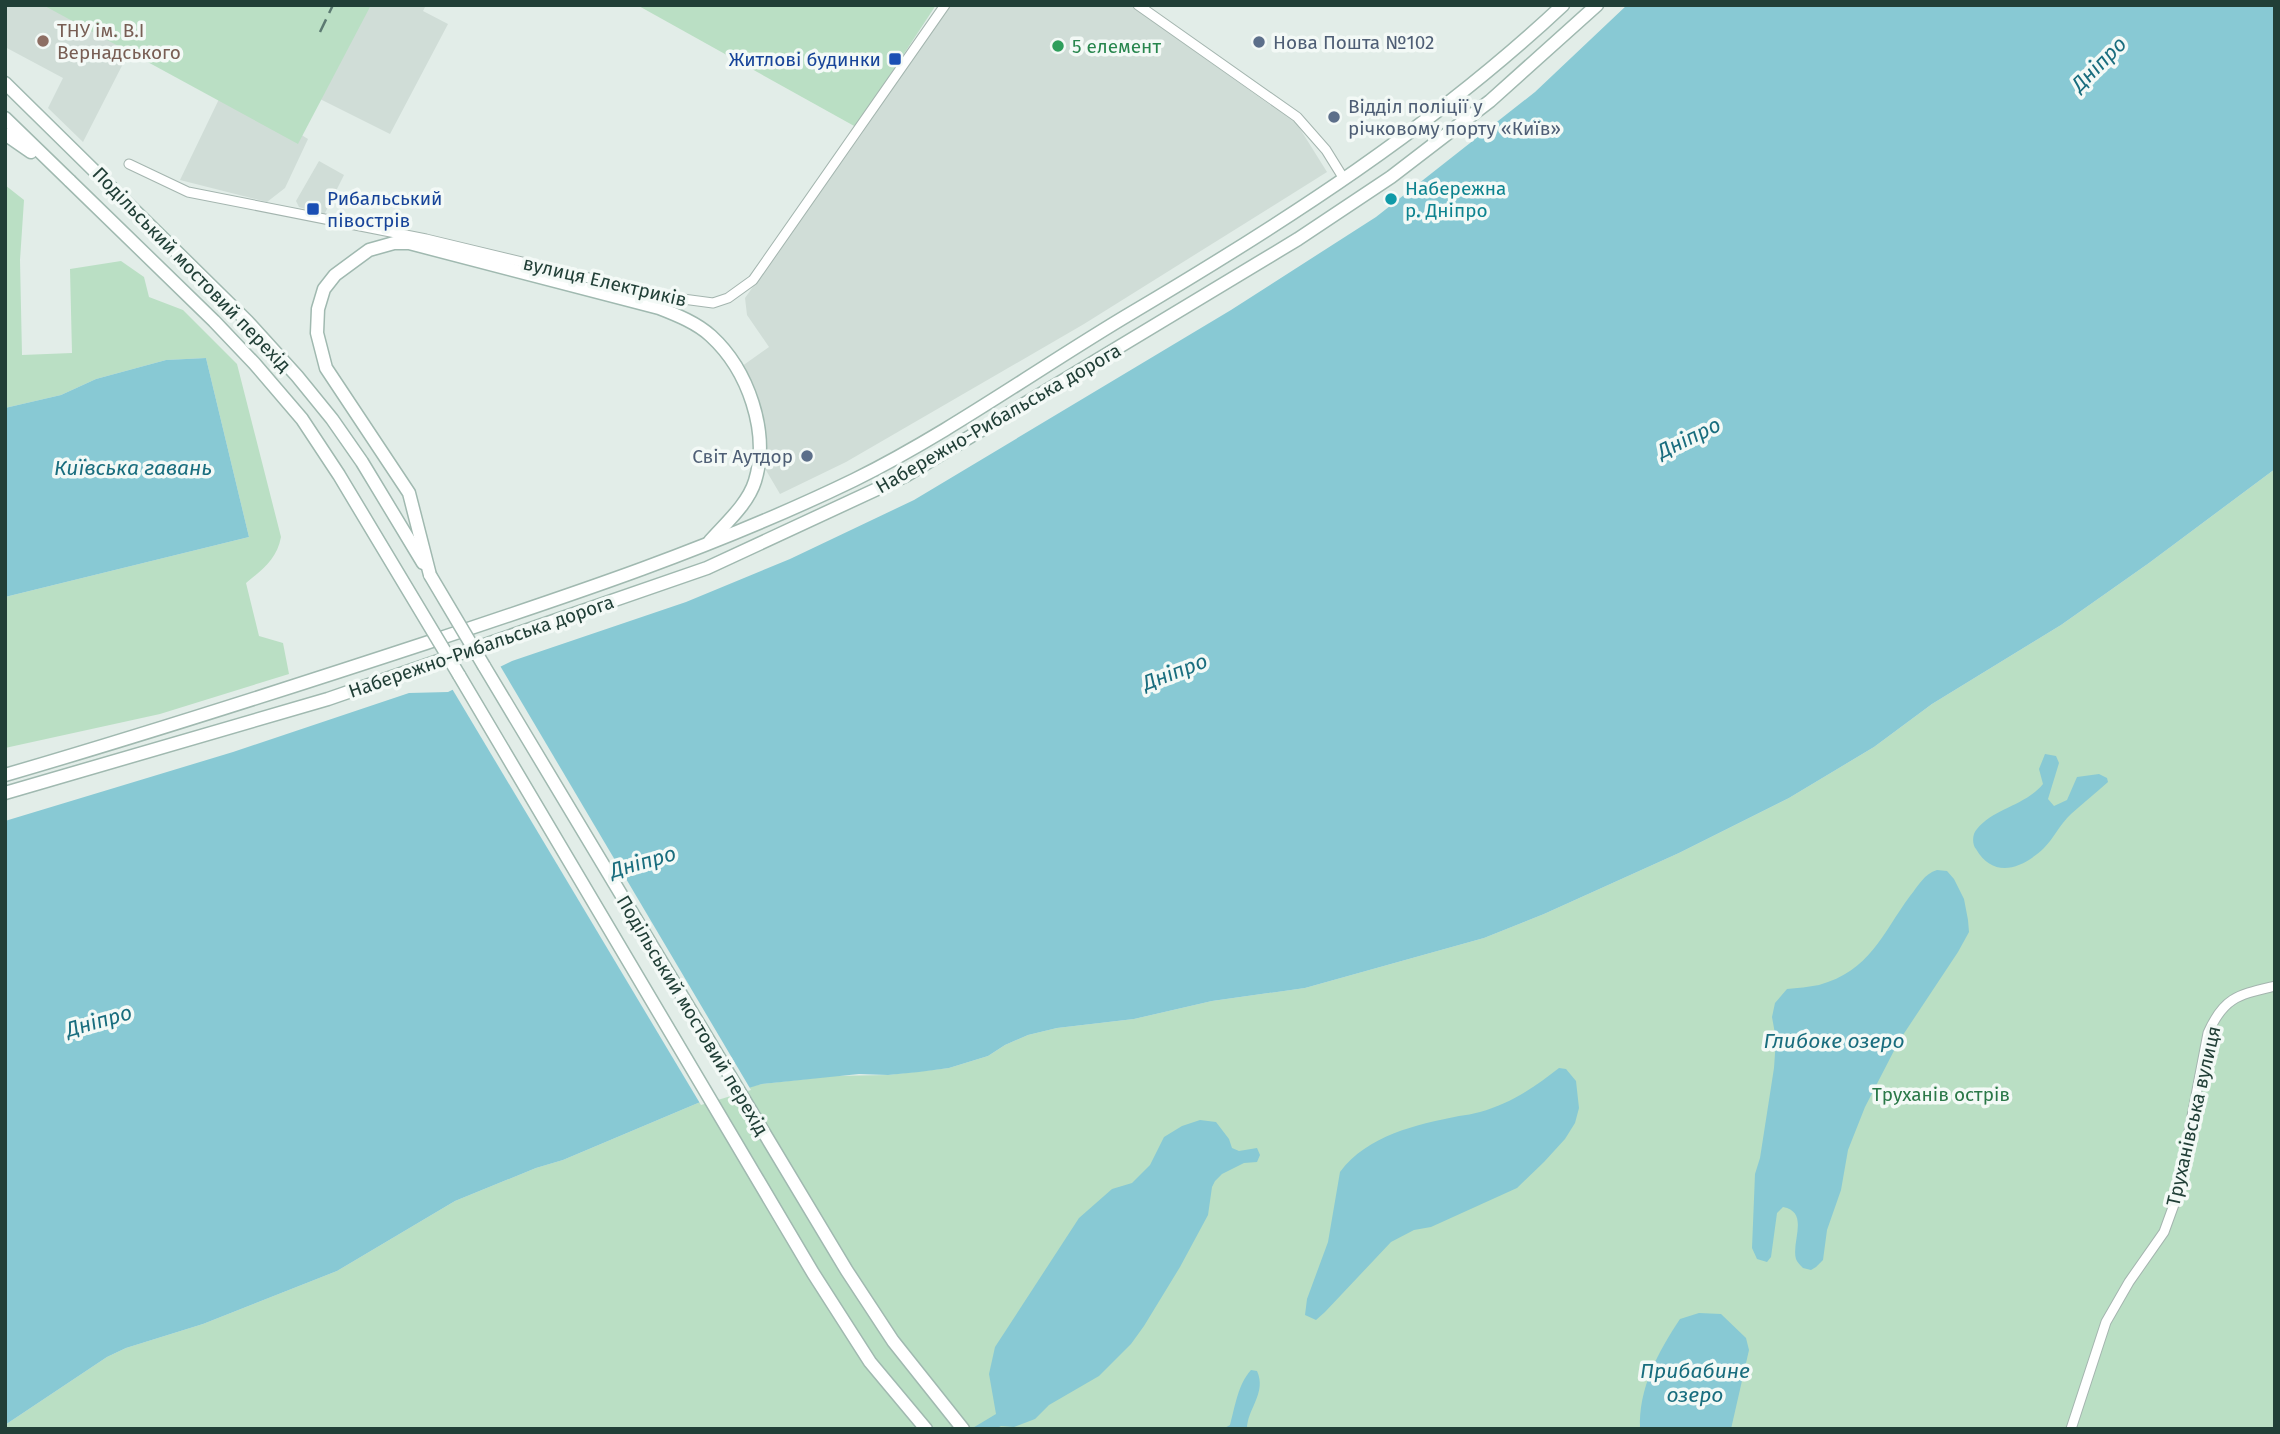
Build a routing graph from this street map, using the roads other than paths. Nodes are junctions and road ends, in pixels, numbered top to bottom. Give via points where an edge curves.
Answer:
1 (945, 5) edge
2 (1138, 5) edge
3 (1563, 5) edge
4 (1597, 5) edge
5 (5, 83) edge
6 (5, 118) edge
7 (5, 134) edge
8 (129, 164) dead end
9 (1344, 179) junction
10 (70, 181) junction
11 (706, 546) junction
12 (430, 575) junction
13 (5, 775) edge
14 (5, 793) edge
15 (2275, 986) edge
16 (926, 1429) edge
17 (964, 1429) edge
18 (2071, 1429) edge

1 - 8 street, вулиця Електриків via 753,280 713,303 667,297 426,239 188,192
2 - 9 street via 1297,117
3 - 9 main road, Набережно-Рибальська дорога via 1464,92
4 - 14 main road, Набережно-Рибальська дорога via 1490,101 1391,177 1298,239 905,476 707,568 328,699
5 - 12 main road, Подільський мостовий перехід via 297,376 362,463
6 - 10 main road, Подільський мостовий перехід
7 - 10 main road, Подільський мостовий перехід
9 - 11 main road, Набережно-Рибальська дорога via 914,448
10 - 16 main road, Подільський мостовий перехід, bridge via 214,321 302,419 813,1273 870,1362
11 - 12 main road via 750,492 760,447 748,390 729,356 702,329 659,308 409,243 394,243 369,250 335,275 324,289 317,332 326,368 409,494
11 - 13 main road, Набережно-Рибальська дорога via 337,673
12 - 17 main road, Подільський мостовий перехід, bridge via 847,1272 893,1342
15 - 18 street, Труханівська вулиця via 2233,999 2221,1008 2207,1033 2176,1199 2164,1232 2106,1322

